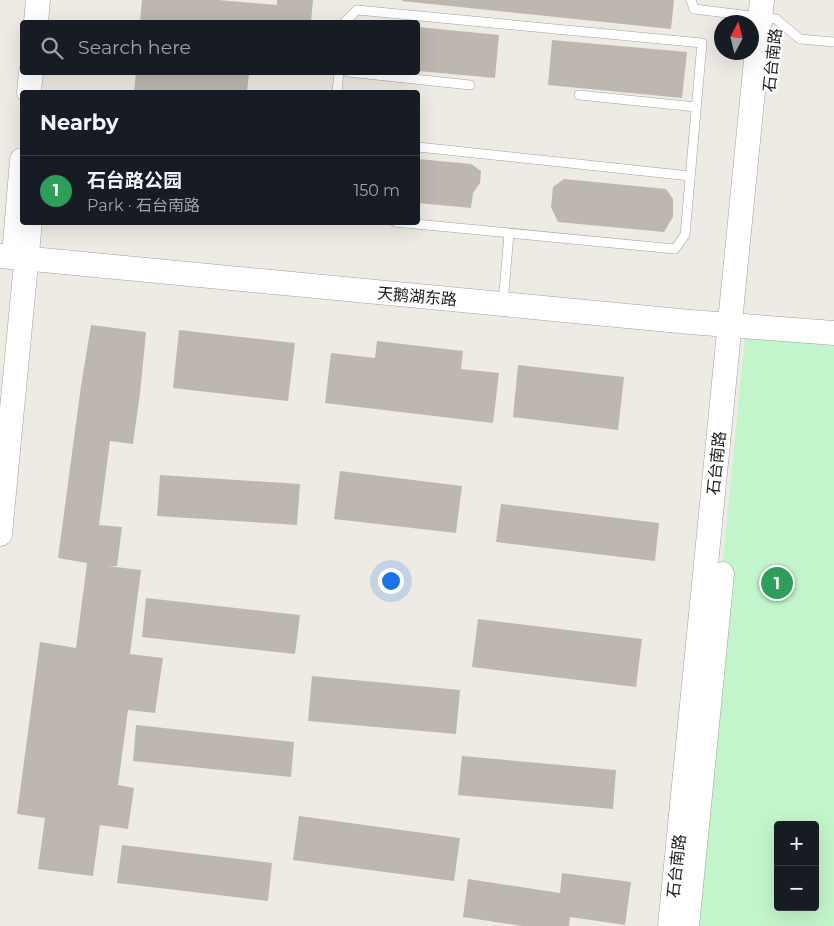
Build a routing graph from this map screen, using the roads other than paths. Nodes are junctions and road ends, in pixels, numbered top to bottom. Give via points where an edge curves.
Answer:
1 (38, 0) edge
2 (51, 0) edge
3 (691, 0) edge
4 (769, 9) edge
5 (36, 20) edge
6 (49, 20) edge
7 (347, 20) edge
8 (834, 42) edge
9 (31, 75) edge
10 (44, 75) edge
11 (339, 75) edge
12 (376, 75) edge
13 (470, 85) dead end
14 (29, 90) edge
15 (42, 90) edge
16 (337, 90) edge
17 (579, 95) dead end
18 (696, 107) junction
19 (420, 147) edge
20 (690, 176) junction
21 (20, 182) edge
22 (29, 225) edge
23 (420, 225) edge
24 (509, 234) junction
25 (13, 257) edge
26 (503, 304) junction
27 (738, 325) junction
28 (834, 333) edge
29 (0, 396) edge
30 (2, 500) edge
31 (0, 534) edge
32 (670, 926) edge
33 (687, 926) edge

1 - 5 street
2 - 6 street
3 - 4 lane via 694,9
4 - 8 lane via 800,38
4 - 27 street, 石台南路
7 - 18 lane via 357,10 702,43
9 - 14 street
10 - 15 street
11 - 16 lane
12 - 13 lane
17 - 18 lane
18 - 20 lane
19 - 20 lane
20 - 24 lane via 685,235 675,249
21 - 25 street
22 - 25 street
23 - 24 lane
24 - 26 lane
25 - 26 street, 天鹅湖东路
25 - 29 street
25 - 30 street
26 - 27 street, 天鹅湖东路
27 - 28 street, 天鹅湖东路
27 - 32 street, 石台南路
27 - 33 street, 石台南路
30 - 31 street

